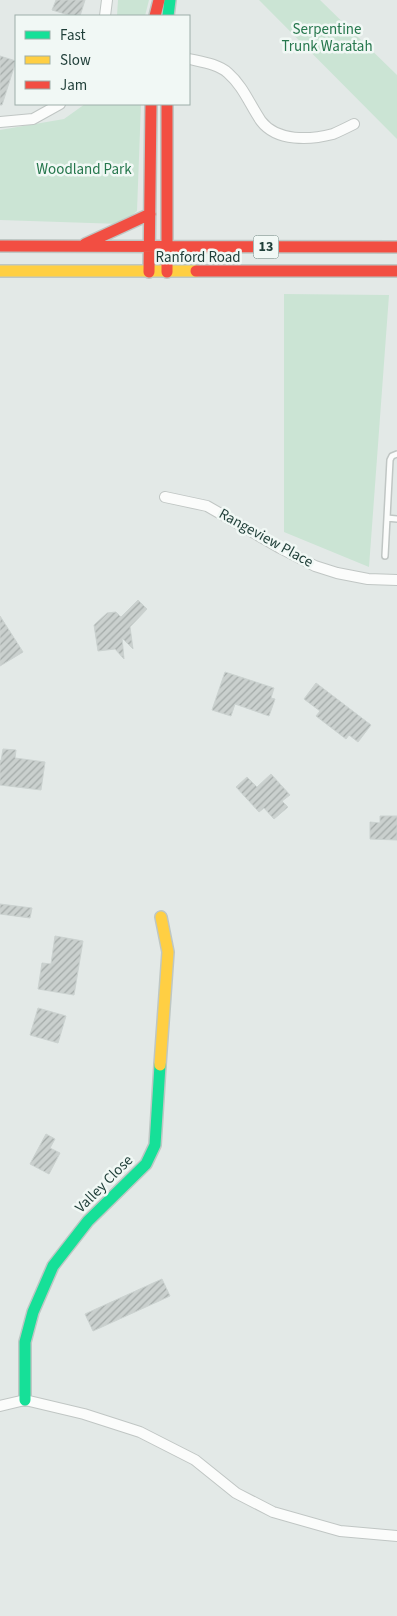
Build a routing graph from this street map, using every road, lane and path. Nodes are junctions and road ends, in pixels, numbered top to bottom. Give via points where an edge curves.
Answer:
1 (107, 0) edge
2 (160, 0) edge
3 (170, 0) edge
4 (106, 15) edge
5 (155, 15) edge
6 (168, 15) edge
7 (190, 59) edge
8 (58, 105) edge
9 (151, 105) edge
10 (167, 105) edge
11 (0, 122) edge
12 (354, 124) dead end
13 (150, 214) junction
14 (0, 246) edge
15 (149, 246) junction
16 (167, 246) junction
17 (79, 247) junction
18 (397, 247) edge
19 (0, 270) edge
20 (397, 271) edge
21 (149, 272) junction
22 (167, 272) junction
23 (397, 454) edge
24 (389, 485) junction
25 (397, 486) edge
26 (165, 497) dead end
27 (387, 518) junction
28 (397, 519) edge
29 (385, 556) dead end
30 (397, 580) edge
31 (161, 917) dead end
32 (24, 1400) junction
33 (0, 1406) edge
34 (397, 1536) edge

1 - 4 street
2 - 5 street
3 - 6 street
7 - 12 street via 218,66 229,74 262,121 284,136 316,137
8 - 11 street via 33,119
9 - 13 street
10 - 16 street
13 - 15 street
13 - 17 street
14 - 17 street, Ranford Road / 13
15 - 16 street, Ranford Road / 13
15 - 17 street, Ranford Road / 13
15 - 21 street
16 - 18 street, Ranford Road / 13
16 - 22 street
19 - 21 street, Ranford Road / 13
20 - 22 street, Ranford Road / 13
21 - 22 street, Ranford Road / 13
23 - 24 lane via 390,460
24 - 25 lane
24 - 27 lane
26 - 30 street, Rangeview Place via 207,506 315,566 368,579
27 - 28 lane
27 - 29 lane
31 - 32 street, Valley Close via 168,952 155,1145 146,1164 88,1221 52,1266 33,1312 25,1342
32 - 33 street
32 - 34 street via 140,1432 195,1460 236,1492 273,1512 340,1532

